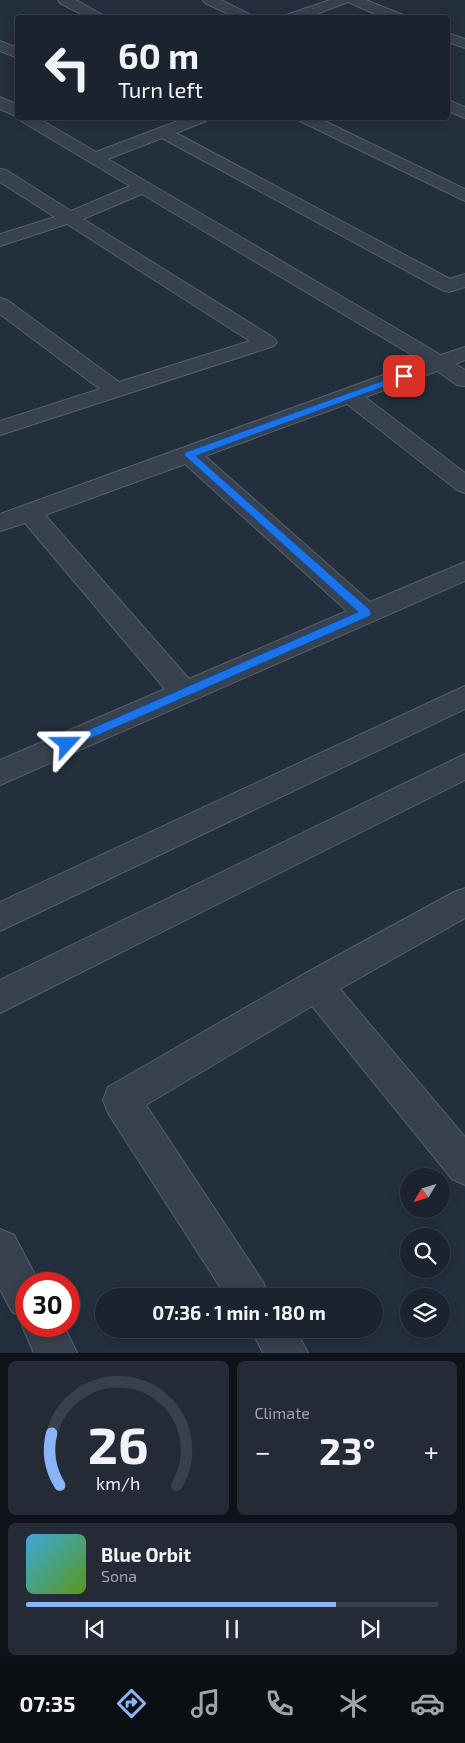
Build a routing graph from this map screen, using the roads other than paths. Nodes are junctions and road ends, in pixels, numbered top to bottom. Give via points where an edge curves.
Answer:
1 (64, 0) edge
2 (210, 0) edge
3 (343, 0) edge
4 (354, 0) edge
5 (94, 15) edge
6 (243, 15) edge
7 (300, 15) edge
8 (391, 15) edge
9 (450, 38) edge
10 (465, 44) edge
11 (0, 45) edge
12 (15, 52) edge
13 (0, 102) edge
14 (450, 106) edge
15 (15, 110) edge
16 (465, 113) edge
17 (30, 120) edge
18 (195, 120) edge
19 (310, 120) edge
20 (162, 132) junction
21 (95, 158) junction
22 (0, 174) edge
23 (144, 187) junction
24 (465, 196) edge
25 (69, 218) junction
26 (0, 240) edge
27 (465, 280) edge
28 (0, 304) edge
29 (465, 353) edge
30 (440, 363) junction
31 (465, 380) edge
32 (117, 391) junction
33 (350, 396) junction
34 (0, 428) edge
35 (189, 455) junction
36 (465, 486) edge
37 (29, 512) junction
38 (0, 522) edge
39 (465, 571) edge
40 (366, 613) junction
41 (184, 693) junction
42 (465, 697) edge
43 (465, 766) edge
44 (0, 773) edge
45 (465, 902) edge
46 (0, 917) edge
47 (316, 985) junction
48 (0, 997) edge
49 (465, 1166) edge
50 (0, 1249) edge
51 (15, 1277) edge
52 (245, 1288) edge
53 (48, 1337) edge
54 (277, 1338) edge
55 (56, 1353) edge
56 (287, 1353) edge

1 - 5 street
2 - 6 street
3 - 7 street
4 - 8 street
9 - 10 street
11 - 12 street
13 - 15 street
14 - 16 street
17 - 21 street
18 - 20 street
19 - 24 street
20 - 21 street
20 - 27 street via 450,286
21 - 23 street
22 - 25 street
23 - 25 street
23 - 30 street
25 - 26 street
25 - 32 street via 267,342
28 - 32 street
29 - 30 street
30 - 31 street
30 - 33 street
32 - 34 street
33 - 35 street
33 - 36 street
35 - 37 street
35 - 40 street
37 - 38 street
37 - 41 street
39 - 40 street
40 - 41 street
41 - 44 street
42 - 46 street
43 - 48 street
45 - 47 street
47 - 49 street
47 - 52 street via 121,1100
50 - 51 street
53 - 55 street
54 - 56 street

